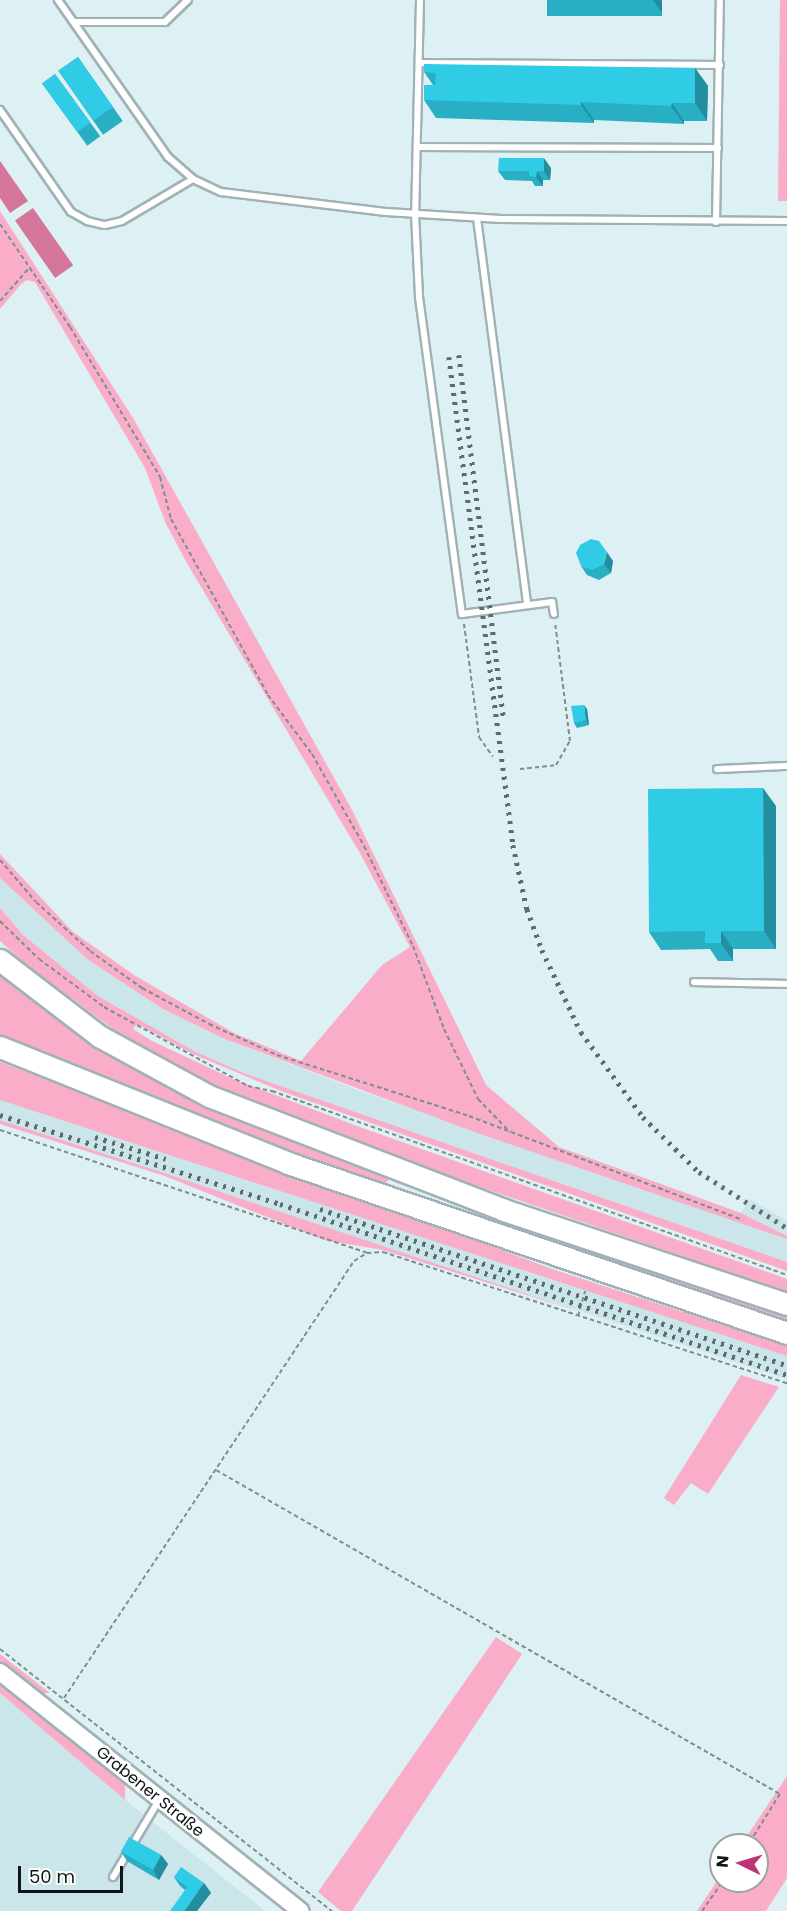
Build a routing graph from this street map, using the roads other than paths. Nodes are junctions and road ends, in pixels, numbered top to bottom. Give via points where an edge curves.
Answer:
1 (58, 0) edge
2 (188, 0) edge
3 (420, 0) edge
4 (720, 0) edge
5 (74, 22) junction
6 (419, 63) junction
7 (720, 65) junction
8 (0, 110) edge
9 (417, 147) junction
10 (718, 148) junction
11 (192, 179) junction
12 (415, 214) junction
13 (477, 218) junction
14 (787, 221) edge
15 (716, 222) junction
16 (527, 605) junction
17 (554, 614) road end
18 (787, 766) edge
19 (717, 769) dead end
20 (0, 960) edge
21 (694, 982) dead end
22 (787, 984) edge
23 (0, 1047) edge
24 (787, 1304) edge
25 (787, 1333) edge
26 (0, 1672) edge
27 (159, 1799) junction
28 (113, 1877) dead end
29 (301, 1911) edge

1 - 5 lane
2 - 5 lane via 165,22
3 - 6 lane
4 - 7 lane
5 - 11 lane via 168,157
6 - 7 lane
6 - 9 lane
7 - 10 lane
8 - 11 lane via 72,212 87,221 105,225 122,222
9 - 10 lane
9 - 12 lane
10 - 15 lane
11 - 12 lane via 221,192
12 - 13 lane
12 - 16 lane via 418,297 462,614
13 - 15 lane
13 - 16 lane
14 - 15 lane
16 - 17 lane via 552,602
18 - 19 lane
20 - 24 highway via 99,1036 209,1096 504,1210
21 - 22 lane
23 - 25 highway via 288,1163
26 - 27 street, Grabener Straße
27 - 28 lane
27 - 29 street, Grabener Straße

